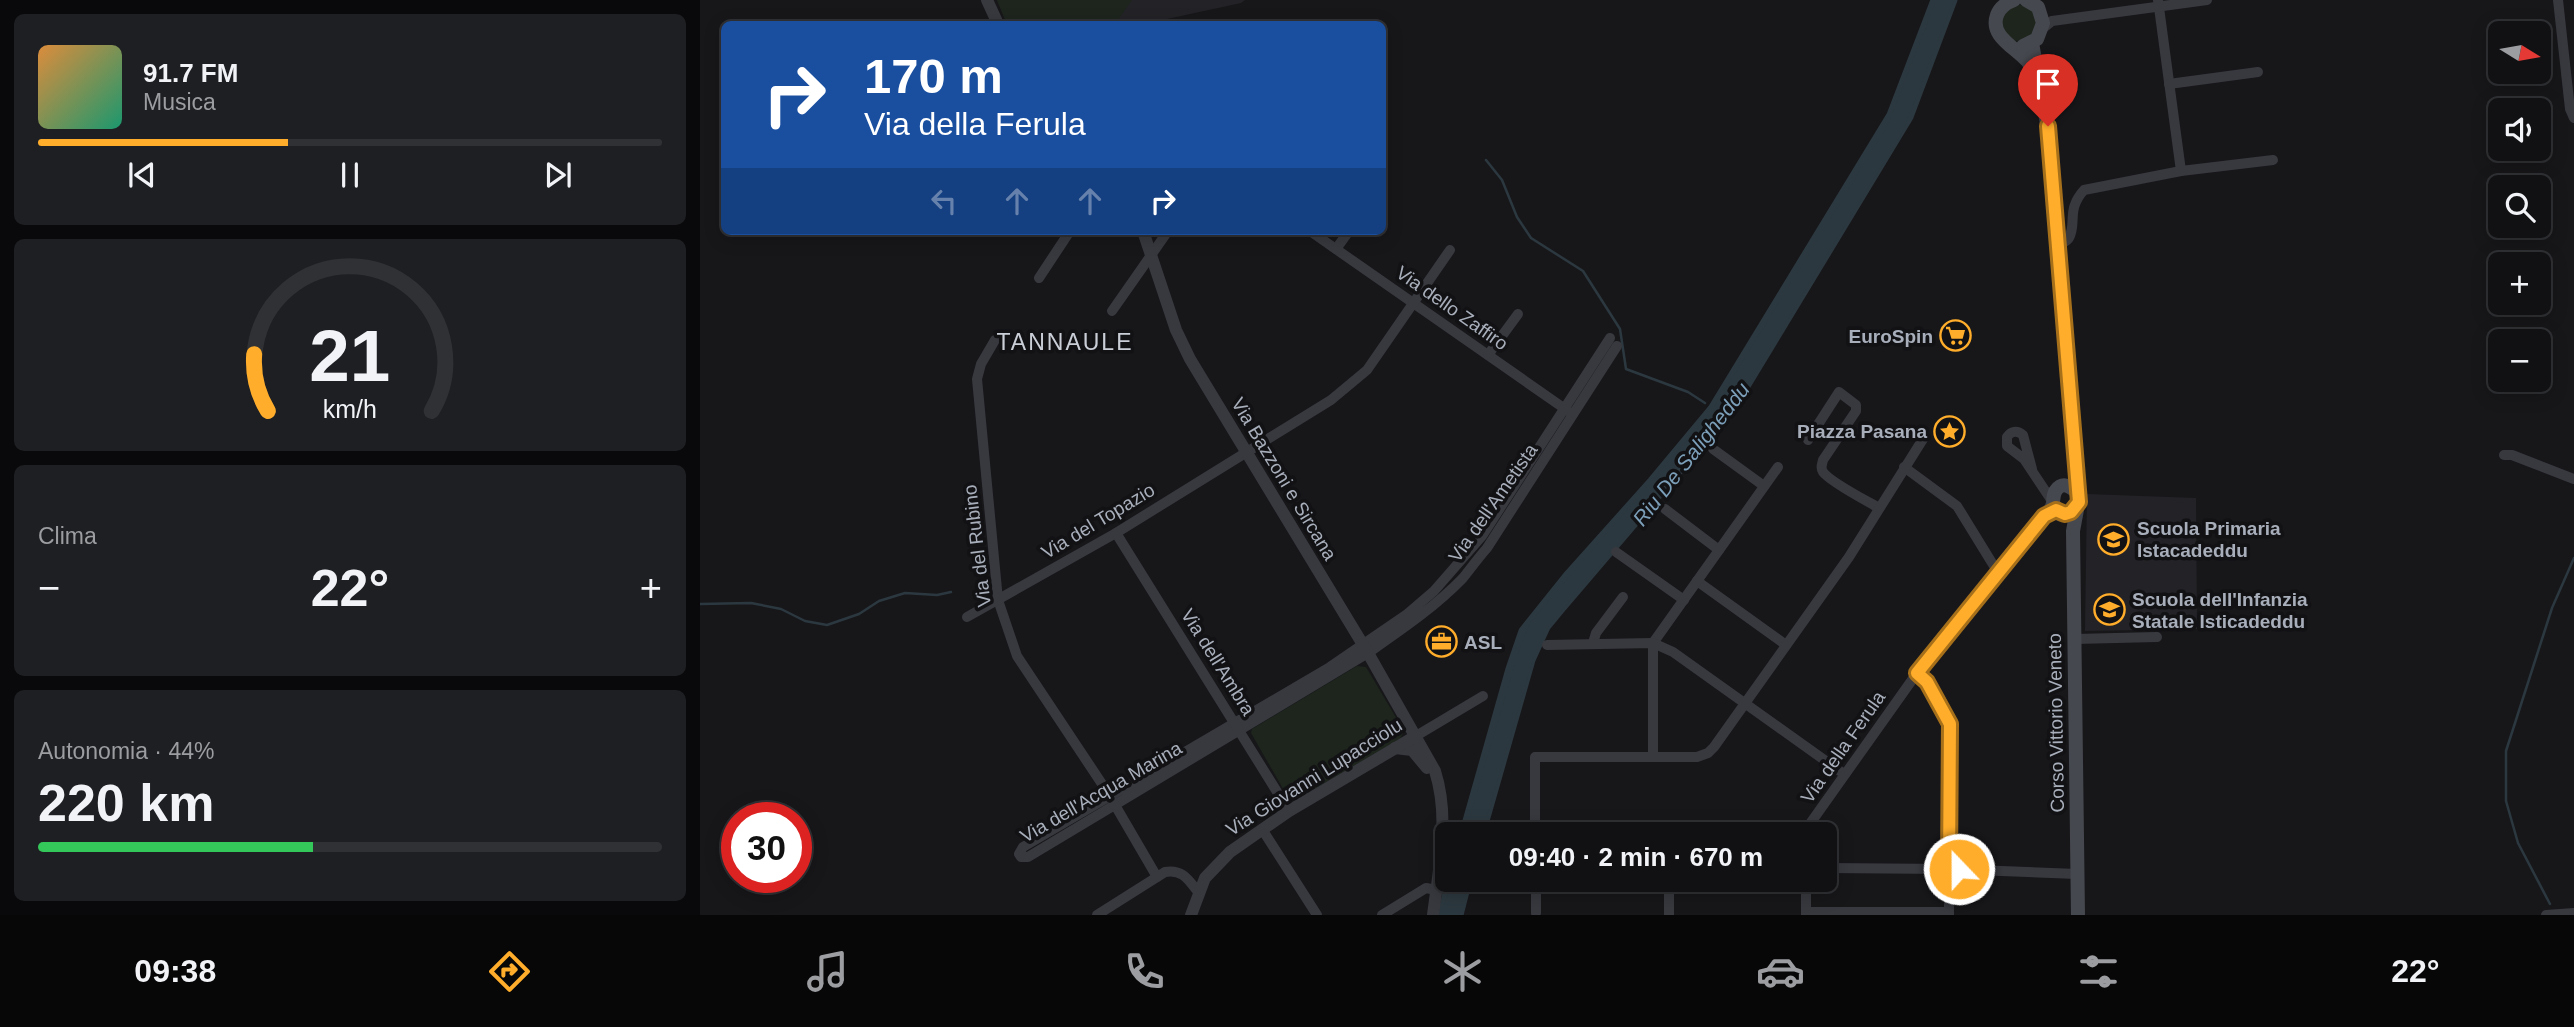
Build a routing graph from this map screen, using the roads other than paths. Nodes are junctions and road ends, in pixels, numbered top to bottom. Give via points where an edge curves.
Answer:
1 (987, 0) edge
2 (2014, 0) edge
3 (2207, 0) edge
4 (2558, 0) edge
5 (2159, 2) edge
6 (2034, 4) edge
7 (997, 21) edge
8 (2042, 29) junction
9 (2032, 43) junction
10 (2012, 46) junction
11 (2258, 72) dead end
12 (2037, 76) junction
13 (2169, 84) junction
14 (2572, 91) edge
15 (2573, 109) edge
16 (2273, 160) dead end
17 (2181, 171) junction
18 (1067, 235) edge
19 (1145, 235) edge
20 (1165, 235) edge
21 (1316, 235) edge
22 (1346, 235) edge
23 (2059, 244) junction
24 (1336, 249) junction
25 (1450, 250) dead end
26 (1152, 254) junction
27 (1039, 278) dead end
28 (1414, 303) junction
29 (1112, 311) dead end
30 (1518, 314) dead end
31 (995, 340) dead end
32 (1613, 342) dead end
33 (1488, 355) junction
34 (1570, 412) junction
35 (1923, 439) dead end
36 (1808, 440) dead end
37 (2024, 444) junction
38 (1713, 449) dead end
39 (2014, 450) junction
40 (1246, 453) junction
41 (2504, 455) dead end
42 (1778, 467) dead end
43 (1904, 467) junction
44 (2032, 469) junction
45 (2574, 478) edge
46 (1764, 486) junction
47 (2061, 502) junction
48 (1879, 508) junction
49 (1665, 509) dead end
50 (1116, 533) junction
51 (1719, 550) junction
52 (1616, 552) dead end
53 (1997, 571) junction
54 (1697, 581) junction
55 (1623, 597) dead end
56 (998, 600) junction
57 (1684, 600) junction
58 (967, 617) dead end
59 (2157, 637) dead end
60 (2075, 639) junction
61 (1593, 643) junction
62 (1653, 643) junction
63 (1547, 645) dead end
64 (1786, 645) junction
65 (1365, 649) junction
66 (1917, 673) junction
67 (1483, 696) dead end
68 (1745, 704) junction
69 (1237, 726) junction
70 (1416, 736) junction
71 (1395, 748) junction
72 (1653, 756) junction
73 (1844, 774) junction
74 (1440, 788) junction
75 (1112, 801) junction
76 (1289, 811) junction
77 (1442, 822) edge
78 (1535, 822) edge
79 (1811, 822) edge
80 (1262, 829) junction
81 (1837, 868) edge
82 (1949, 869) junction
83 (2077, 874) junction
84 (1157, 877) junction
85 (1435, 890) edge
86 (1198, 892) junction
87 (1436, 892) edge
88 (1536, 892) edge
89 (1669, 892) edge
90 (1806, 892) edge
91 (1536, 913) dead end
92 (2574, 913) edge
93 (1805, 914) edge
94 (1949, 914) edge
95 (1097, 915) edge
96 (1191, 915) edge
97 (1317, 915) edge
98 (1382, 915) edge
99 (1433, 915) edge
100 (1669, 915) edge
101 (2078, 915) edge
102 (2546, 915) edge
103 (2557, 915) edge

1 - 7 street
2 - 10 main road, Corso Vittorio Veneto via 2002,7 1996,22 2000,36
3 - 5 street
4 - 14 street
5 - 6 street via 2049,15
5 - 8 street via 2052,21
5 - 13 street
6 - 8 main road
8 - 9 main road
9 - 10 main road
9 - 12 main road, Corso Vittorio Veneto
10 - 12 main road, Corso Vittorio Veneto via 2026,56
11 - 13 street
12 - 23 main road, Corso Vittorio Veneto via 2048,126
13 - 17 street
14 - 15 street
16 - 17 street
17 - 23 street via 2084,190 2072,211 2069,237
18 - 27 street
19 - 26 street, Via Bazzoni e Sircana
20 - 26 street
21 - 24 street, Via dello Zaffiro
22 - 24 street
23 - 47 main road, Corso Vittorio Veneto via 2073,447
24 - 28 street, Via dello Zaffiro
25 - 28 street, Via del Topazio
26 - 29 street
26 - 40 street, Via Bazzoni e Sircana via 1176,330
28 - 33 street, Via dello Zaffiro
28 - 40 street, Via del Topazio via 1350,386
30 - 33 street
31 - 56 street, Via del Rubino via 977,379
32 - 34 street, Via dell'Ametista
33 - 34 street, Via dello Zaffiro
34 - 65 street, Via dell'Ametista via 1458,566
35 - 43 street
36 - 48 street via 1839,392 1856,404 1822,468
37 - 39 street
37 - 39 street via 2023,435 2011,433 2006,443
37 - 44 street
38 - 46 street
39 - 44 street
40 - 50 street, Via del Topazio via 1159,500
40 - 65 street, Via Bazzoni e Sircana
41 - 45 street
42 - 46 street
43 - 48 street
43 - 53 street via 1957,506
44 - 47 street
46 - 51 street
47 - 53 street, Via della Ferula
47 - 60 main road, Corso Vittorio Veneto via 2073,531
48 - 64 street
49 - 51 street
50 - 56 street, Via del Topazio
50 - 69 street, Via dell'Ambra
51 - 54 street
52 - 57 street
53 - 66 street, Via della Ferula
54 - 57 street
54 - 64 street
55 - 61 street
56 - 58 street, Via del Topazio
56 - 75 street, Via del Rubino via 1017,656
57 - 62 street
59 - 60 street
60 - 83 main road, Corso Vittorio Veneto
61 - 62 street
61 - 63 street
62 - 68 street via 1673,652
62 - 72 street
64 - 68 street
65 - 69 street, Via dell'Acqua Marina
65 - 70 street, Via Bazzoni e Sircana
66 - 73 street, Via della Ferula
66 - 82 street via 1927,682 1950,724
67 - 70 street, Via Giovanni Lupacciolu
68 - 72 street via 1708,753
68 - 73 street
69 - 75 street, Via dell'Acqua Marina
69 - 76 street, Via dell'Ambra
70 - 71 street, Via Giovanni Lupacciolu
70 - 74 street, Via Bazzoni e Sircana
71 - 74 street via 1412,750
71 - 76 street, Via Giovanni Lupacciolu
72 - 78 street via 1535,757
73 - 79 street, Via della Ferula
74 - 77 street
75 - 75 street, Via dell'Acqua Marina via 1023,848 1021,857 1028,857
75 - 84 street, Via del Rubino
76 - 80 street, Via Giovanni Lupacciolu
80 - 86 street, Via Giovanni Lupacciolu via 1218,863
80 - 97 street
81 - 82 street
82 - 83 street
82 - 94 street
83 - 101 main road, Corso Vittorio Veneto
84 - 86 street via 1181,872
84 - 95 street
85 - 98 street via 1426,888
86 - 96 street, Via Giovanni Lupacciolu
87 - 99 street
88 - 91 street
89 - 100 street
90 - 93 street
92 - 103 street
93 - 94 street
102 - 103 street

